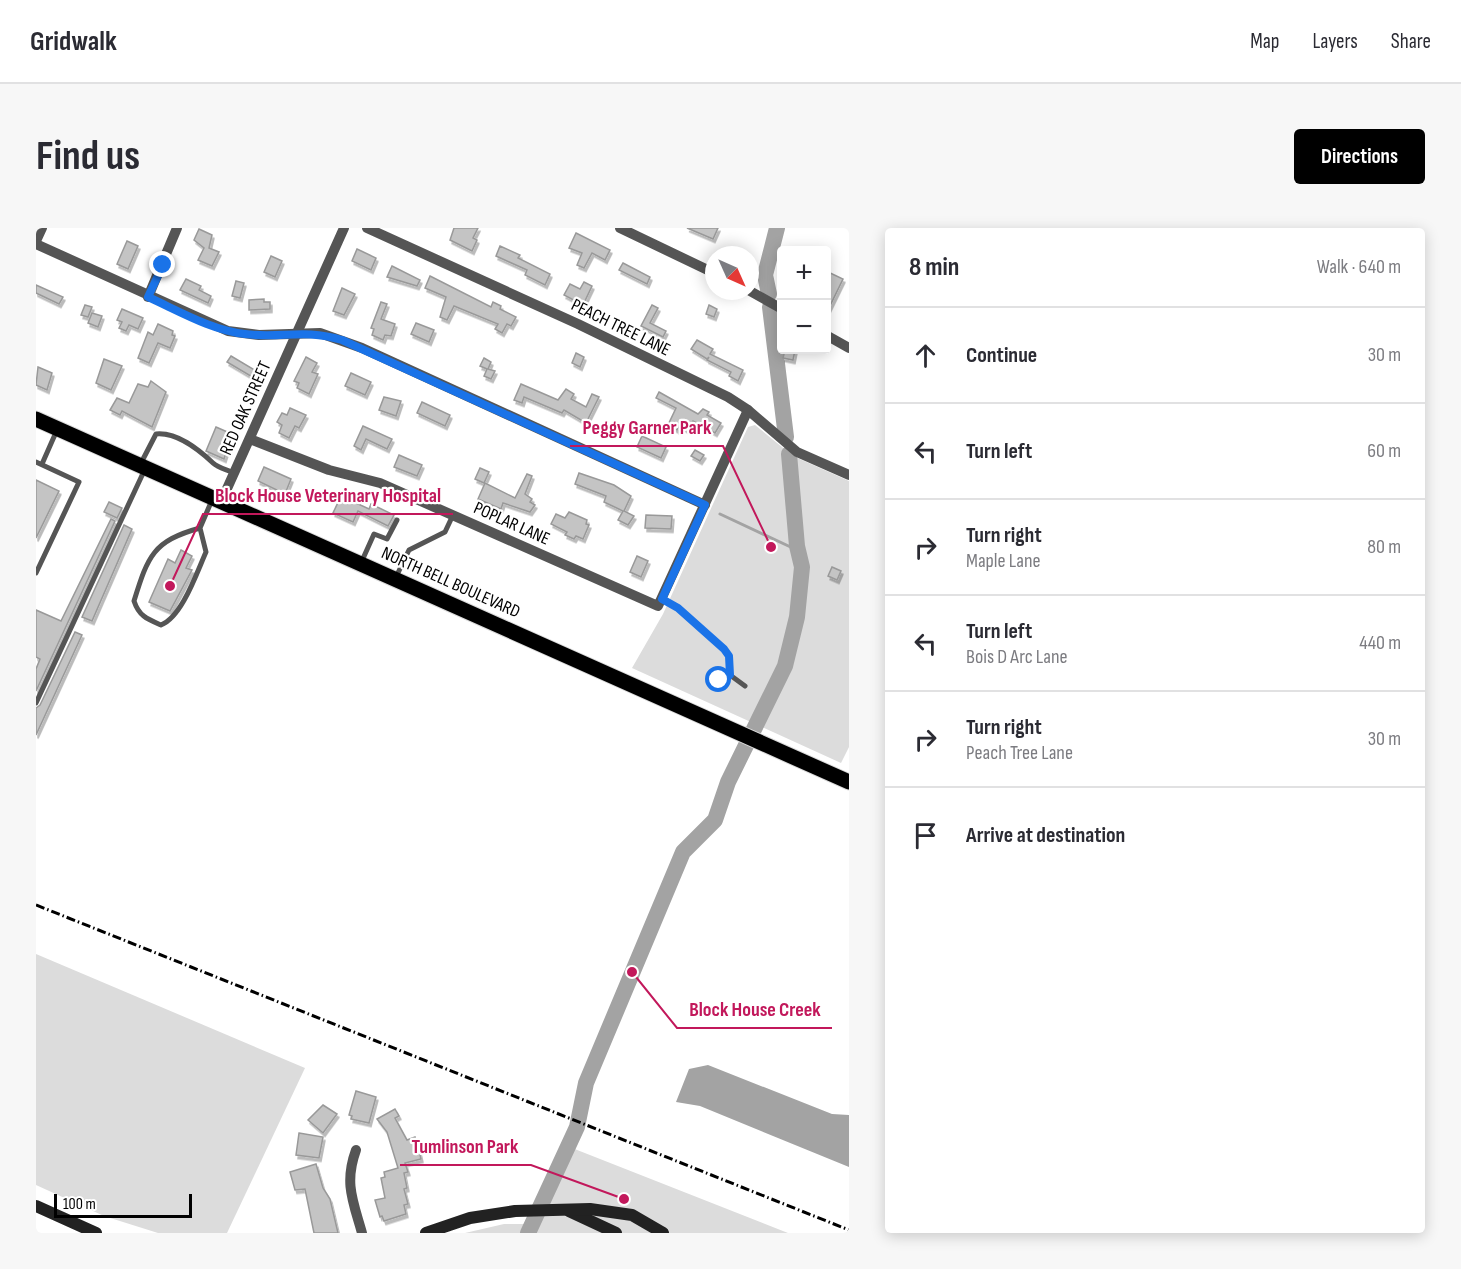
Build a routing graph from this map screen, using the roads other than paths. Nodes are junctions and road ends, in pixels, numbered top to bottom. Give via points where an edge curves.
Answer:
1 (42, 228) edge
2 (177, 228) edge
3 (344, 228) edge
4 (367, 228) edge
5 (620, 228) edge
6 (36, 243) edge
7 (705, 269) edge
8 (759, 296) edge
9 (148, 297) junction
10 (777, 306) edge
11 (297, 333) junction
12 (831, 338) edge
13 (849, 348) edge
14 (748, 410) junction
15 (36, 418) edge
16 (58, 428) junction
17 (250, 439) junction
18 (39, 463) edge
19 (143, 466) junction
20 (234, 473) junction
21 (849, 475) edge
22 (217, 500) junction
23 (705, 505) junction
24 (453, 515) junction
25 (397, 520) dead end
26 (200, 528) junction
27 (361, 563) junction
28 (36, 573) edge
29 (395, 579) junction
30 (660, 602) junction
31 (730, 675) junction
32 (719, 680) dead end
33 (744, 686) dead end
34 (36, 703) edge
35 (849, 782) edge
36 (356, 1150) dead end
37 (36, 1206) edge
38 (565, 1209) junction
39 (96, 1233) edge
40 (362, 1233) edge
41 (426, 1233) edge
42 (616, 1233) edge
43 (663, 1233) edge

1 - 6 street
2 - 9 street
3 - 11 street, RED OAK STREET
4 - 14 street, PEACH TREE LANE via 578,324
5 - 7 street
6 - 9 street
8 - 10 street
9 - 11 street via 228,331 260,335
11 - 17 street, RED OAK STREET
11 - 23 street via 320,333 362,348
12 - 13 street
14 - 21 street, PEACH TREE LANE via 797,452
14 - 23 street
15 - 16 main road, NORTH BELL BOULEVARD
16 - 18 lane
16 - 19 main road, NORTH BELL BOULEVARD
17 - 20 street, RED OAK STREET
17 - 24 street, POPLAR LANE via 329,470 380,483
18 - 28 lane via 79,482
19 - 20 lane via 156,434 163,433 187,443 214,464
19 - 22 main road, NORTH BELL BOULEVARD
19 - 34 lane
20 - 22 street, RED OAK STREET
22 - 26 lane
22 - 27 main road, NORTH BELL BOULEVARD
23 - 30 street
24 - 29 lane via 445,532 409,549
24 - 30 street, POPLAR LANE
25 - 27 lane via 387,539 374,534
26 - 26 lane via 157,546 134,601 146,619 161,625 170,621 179,608 206,552
27 - 29 main road, NORTH BELL BOULEVARD
29 - 35 main road, NORTH BELL BOULEVARD
30 - 31 lane via 678,608 724,649 729,656
31 - 32 lane
31 - 33 lane
36 - 40 street via 349,1184
37 - 39 street
38 - 41 street via 470,1218
38 - 42 street
38 - 43 street via 632,1215

